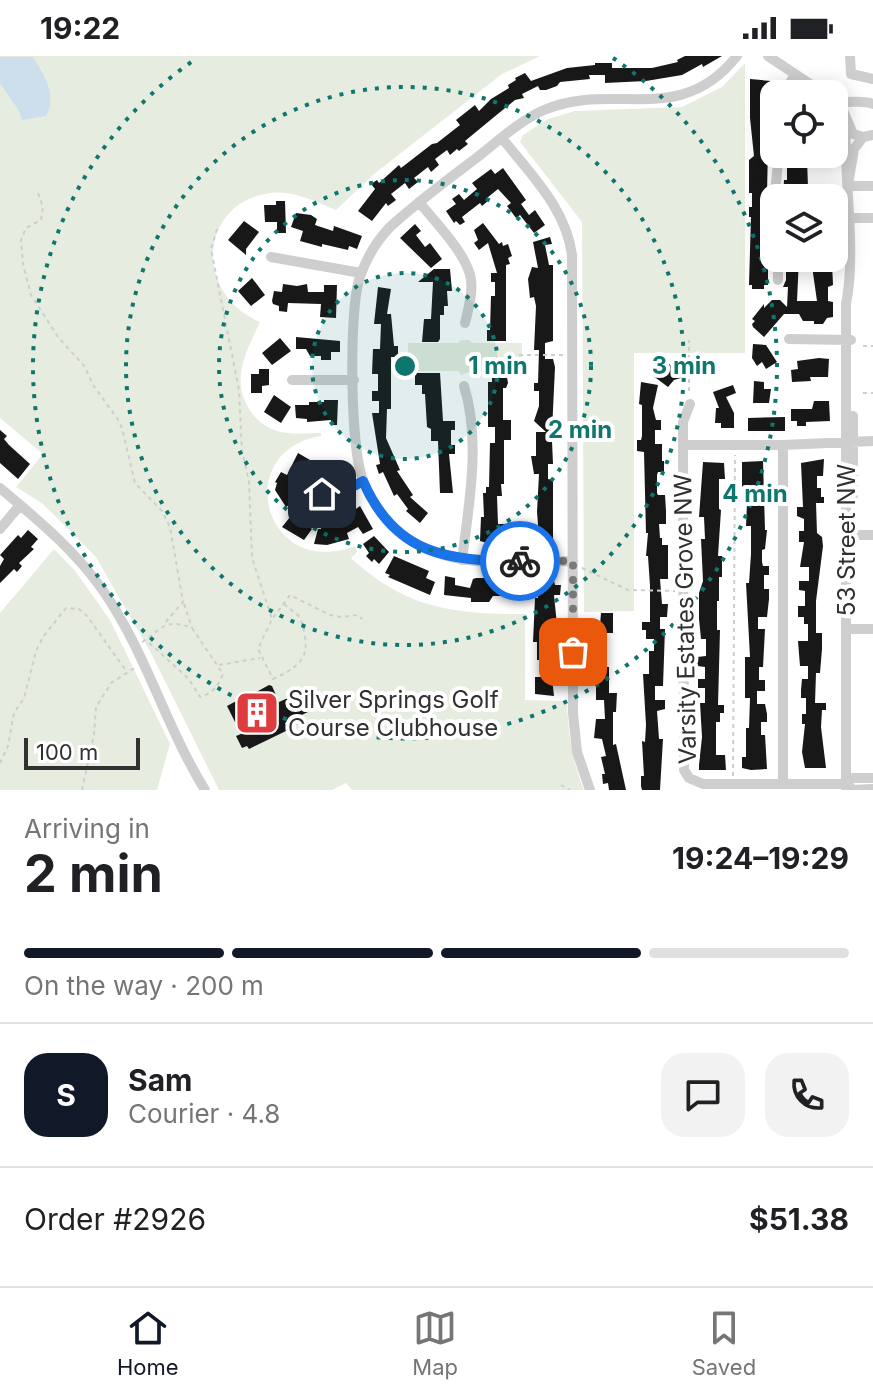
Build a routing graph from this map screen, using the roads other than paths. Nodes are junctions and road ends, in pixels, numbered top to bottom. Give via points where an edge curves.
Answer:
1 (737, 56) edge
2 (768, 56) edge
3 (850, 56) edge
4 (795, 74) junction
5 (873, 79) edge
6 (792, 80) edge
7 (804, 80) edge
8 (872, 102) edge
9 (848, 104) edge
10 (848, 125) edge
11 (868, 136) edge
12 (502, 138) junction
13 (847, 168) edge
14 (848, 184) junction
15 (873, 186) edge
16 (419, 202) junction
17 (848, 218) edge
18 (873, 218) edge
19 (271, 257) dead end
20 (778, 272) edge
21 (848, 272) edge
22 (361, 273) junction
23 (778, 280) dead end
24 (465, 323) dead end
25 (789, 339) dead end
26 (854, 342) junction
27 (292, 380) dead end
28 (354, 380) junction
29 (464, 386) dead end
30 (690, 404) dead end
31 (849, 441) junction
32 (873, 441) edge
33 (683, 445) junction
34 (783, 445) junction
35 (363, 481) junction
36 (0, 488) edge
37 (322, 494) dead end
38 (20, 505) junction
39 (0, 529) edge
40 (849, 535) junction
41 (873, 535) edge
42 (462, 560) junction
43 (576, 564) junction
44 (849, 629) junction
45 (873, 629) edge
46 (873, 778) edge
47 (783, 784) junction
48 (850, 786) edge
49 (873, 789) edge
50 (205, 790) edge
51 (590, 790) edge

1 - 12 street via 691,92 663,99 564,103 532,115
2 - 4 street
3 - 5 street via 851,74
4 - 6 street
4 - 7 street
8 - 9 street
10 - 11 street via 853,134
11 - 14 street, 53 Street NW via 854,149
12 - 16 street
12 - 43 street via 559,212 569,234
13 - 14 street, 53 Street NW
14 - 15 street
16 - 22 street via 383,234
16 - 24 street via 466,264 471,282
17 - 18 street
19 - 22 street
20 - 23 street
21 - 26 street, 53 Street NW via 846,304
22 - 28 street via 354,310
25 - 26 street
26 - 31 street, 53 Street NW
27 - 28 street
28 - 35 street via 355,443
29 - 42 street via 472,455
30 - 33 street, Varsity Estates Grove NW
31 - 32 street, Varsity Estates Grove NW
31 - 34 street, Varsity Estates Grove NW
31 - 40 street, 53 Street NW
33 - 34 street, Varsity Estates Grove NW
33 - 47 street, Varsity Estates Grove NW via 684,770 699,783
34 - 47 street
35 - 37 street via 345,491
35 - 42 street via 377,508 412,541
36 - 38 street
38 - 39 street
38 - 50 street via 76,556 105,593
40 - 41 street
40 - 44 street, 53 Street NW
42 - 43 street
43 - 51 street via 574,726
44 - 45 street
44 - 48 street, 53 Street NW
46 - 48 street
47 - 48 street, Varsity Estates Grove NW
48 - 49 street

